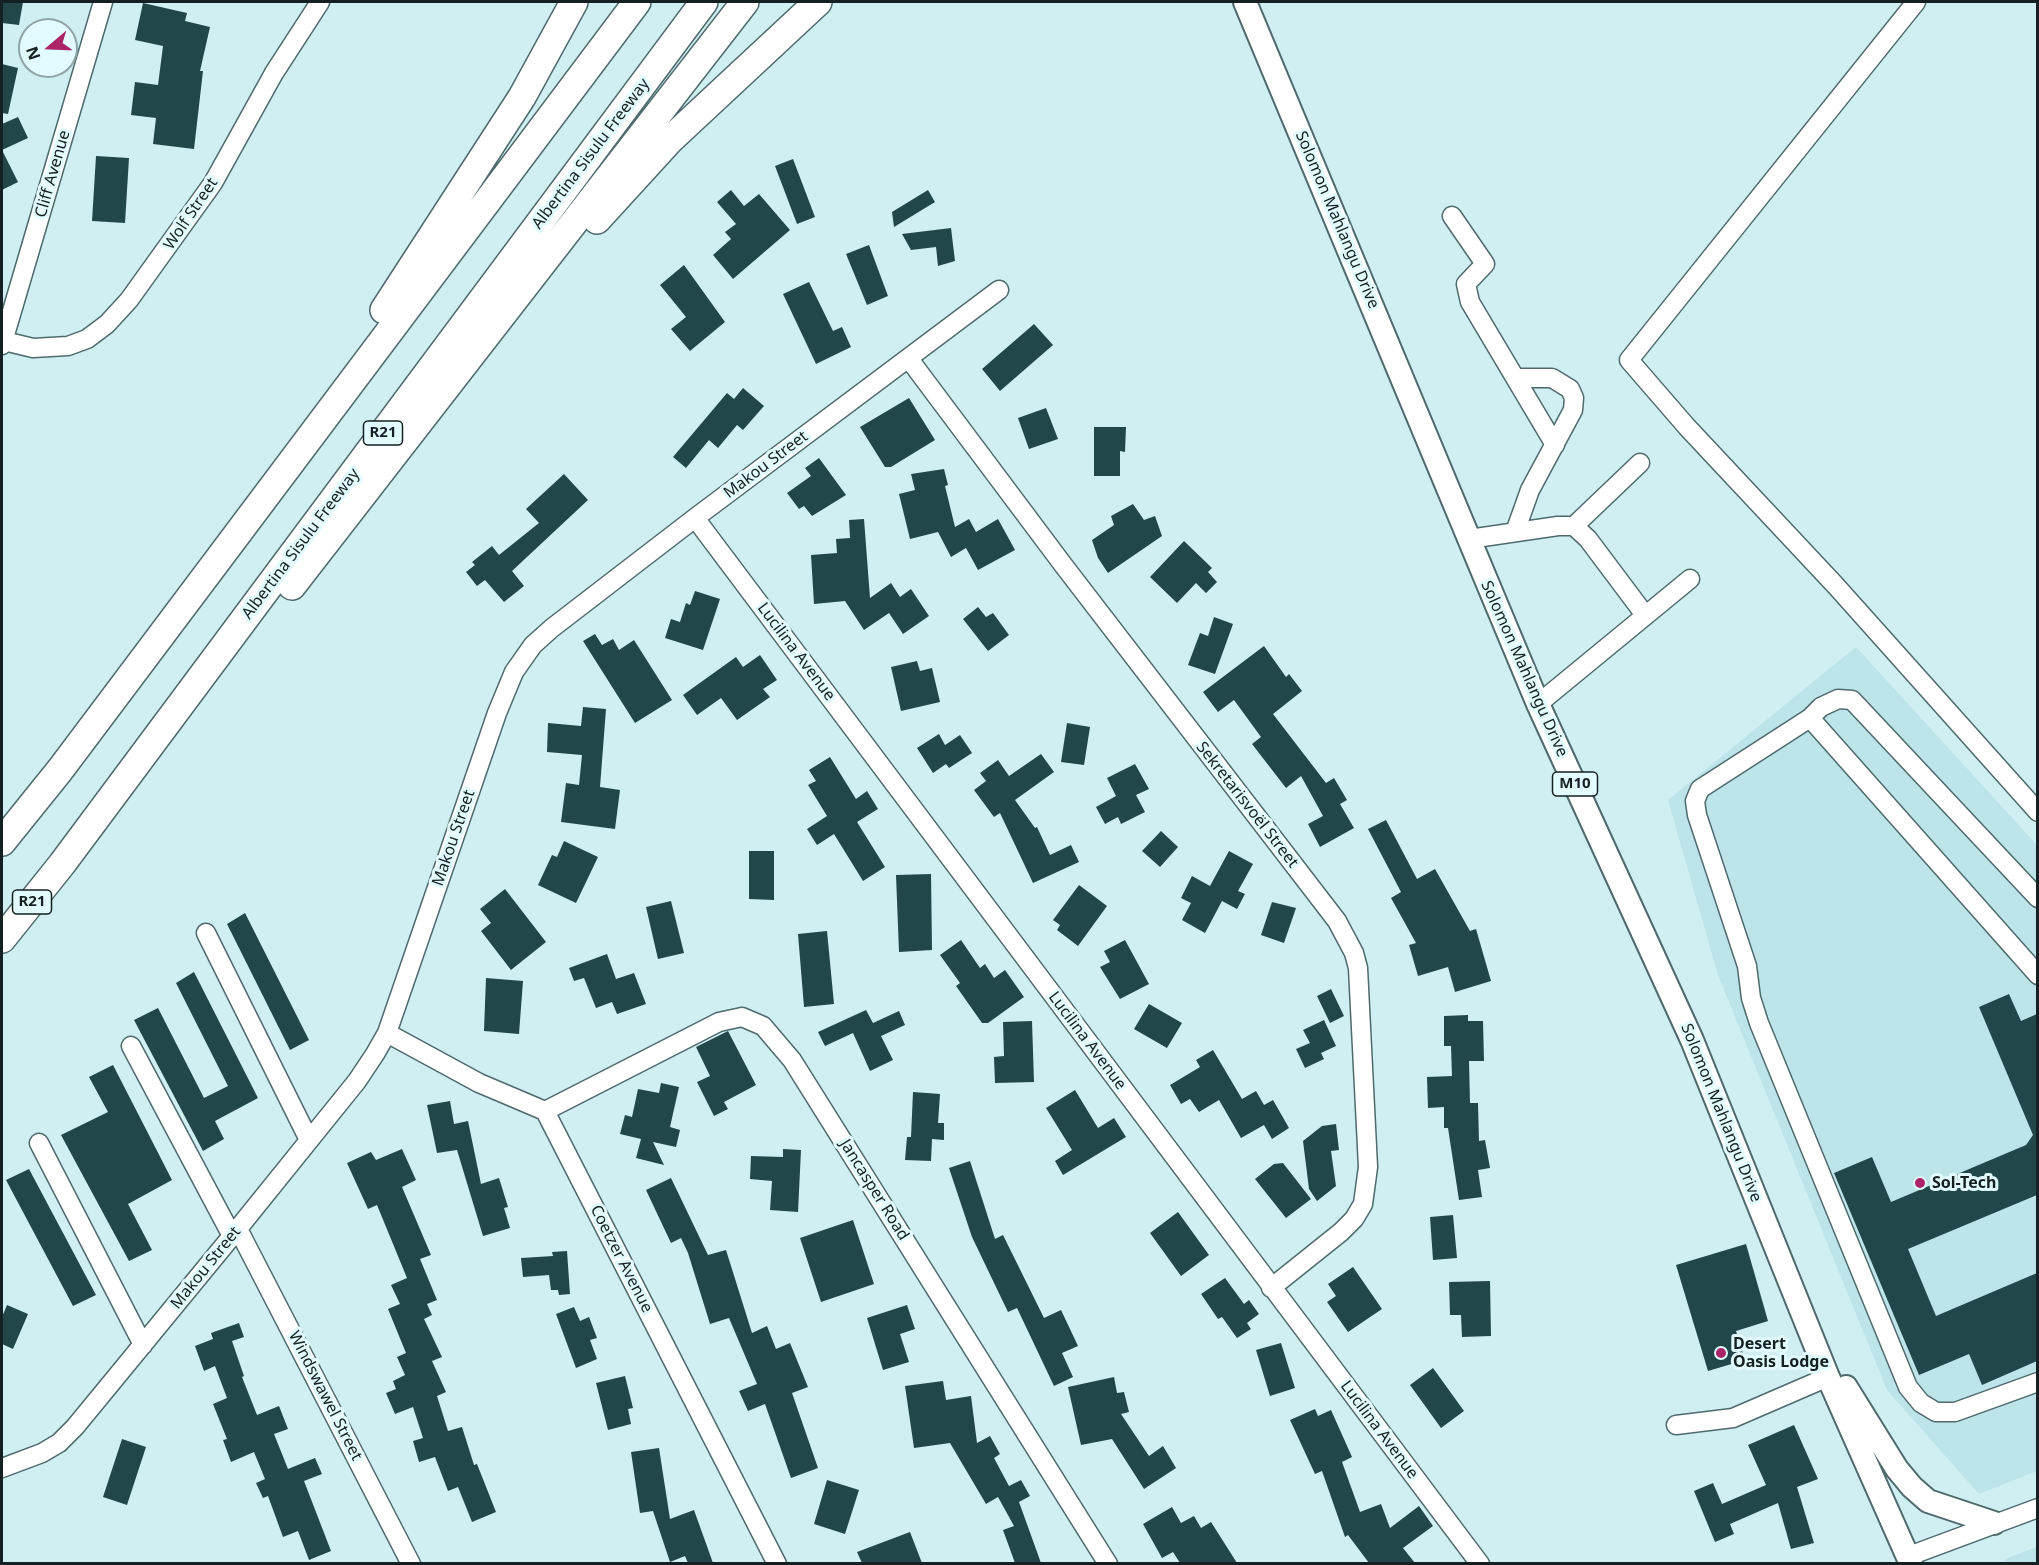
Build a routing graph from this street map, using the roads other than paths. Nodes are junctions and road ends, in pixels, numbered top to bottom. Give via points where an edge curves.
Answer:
1 (103, 2) edge
2 (320, 2) edge
3 (574, 2) edge
4 (637, 2) edge
5 (704, 2) edge
6 (745, 2) edge
7 (818, 2) edge
8 (1245, 2) edge
9 (1916, 2) edge
10 (1452, 216) dead end
11 (999, 290) dead end
12 (3, 343) edge
13 (909, 359) junction
14 (1516, 378) junction
15 (304, 445) junction
16 (1554, 445) junction
17 (1640, 463) dead end
18 (379, 474) junction
19 (695, 518) junction
20 (1574, 526) junction
21 (1515, 532) junction
22 (1469, 539) junction
23 (1690, 579) dead end
24 (1645, 615) junction
25 (1538, 704) junction
26 (1810, 718) junction
27 (2037, 812) edge
28 (2, 842) edge
29 (62, 864) junction
30 (2037, 898) edge
31 (206, 933) dead end
32 (2, 939) edge
33 (2037, 975) edge
34 (387, 1034) junction
35 (131, 1046) dead end
36 (545, 1111) junction
37 (309, 1140) junction
38 (39, 1143) dead end
39 (235, 1232) junction
40 (1271, 1287) junction
41 (1807, 1324) junction
42 (143, 1345) junction
43 (1828, 1377) junction
44 (2037, 1382) edge
45 (1676, 1425) dead end
46 (2, 1468) edge
47 (2034, 1506) edge
48 (1994, 1523) junction
49 (1910, 1560) edge
50 (411, 1563) edge
51 (777, 1563) edge
52 (1108, 1563) edge
53 (1480, 1563) edge

1 - 12 street, Cliff Avenue
2 - 12 street, Wolf Street via 273,73 213,183 129,300 107,324 87,339 68,346 33,348
3 - 15 highway via 522,97 318,412
4 - 15 highway
5 - 29 highway, Albertina Sisulu Freeway / R21
6 - 18 highway
7 - 18 highway via 671,139 623,190 427,425
8 - 22 main road, Solomon Mahlangu Drive / M10
9 - 27 street via 1629,360
10 - 14 street via 1485,264 1466,284 1470,302
11 - 13 street, Makou Street
13 - 19 street, Makou Street
13 - 40 street, Sekretarisvoël Street via 1337,921 1354,953 1359,978 1368,1167 1363,1204 1341,1232
14 - 16 street
14 - 16 street via 1552,378 1570,388 1573,410
15 - 28 highway
16 - 21 street via 1530,490
17 - 20 street
18 - 29 highway via 124,802
19 - 34 street, Makou Street via 552,628 533,645 514,672
19 - 40 street, Lucilina Avenue
20 - 21 street
20 - 24 street
21 - 22 street
22 - 25 main road, Solomon Mahlangu Drive / M10
23 - 24 street
24 - 25 street
25 - 41 main road, Solomon Mahlangu Drive / M10 via 1692,1040
26 - 30 street via 1838,699 1852,700
26 - 33 street
26 - 44 street via 1700,789 1695,801 1696,816 1747,966 1759,1023 1908,1387 1921,1403 1936,1412 1955,1412
29 - 32 highway, Albertina Sisulu Freeway / R21
31 - 37 street
34 - 36 street via 479,1083
34 - 37 street, Makou Street via 357,1081
35 - 39 street, Windswawel Street
36 - 51 street, Coetzer Avenue
36 - 52 street, Jancasper Road via 731,1017 751,1019 763,1026 792,1060
37 - 39 street, Makou Street
38 - 42 street
39 - 42 street, Makou Street
39 - 50 street, Windswawel Street
40 - 53 street, Lucilina Avenue
41 - 43 main road, Solomon Mahlangu Drive / M10
41 - 48 main road via 1912,1487 1928,1501
42 - 46 street, Makou Street via 59,1443 26,1461
43 - 45 street via 1733,1418
43 - 49 main road, Solomon Mahlangu Drive / M10
47 - 48 street
48 - 49 street

